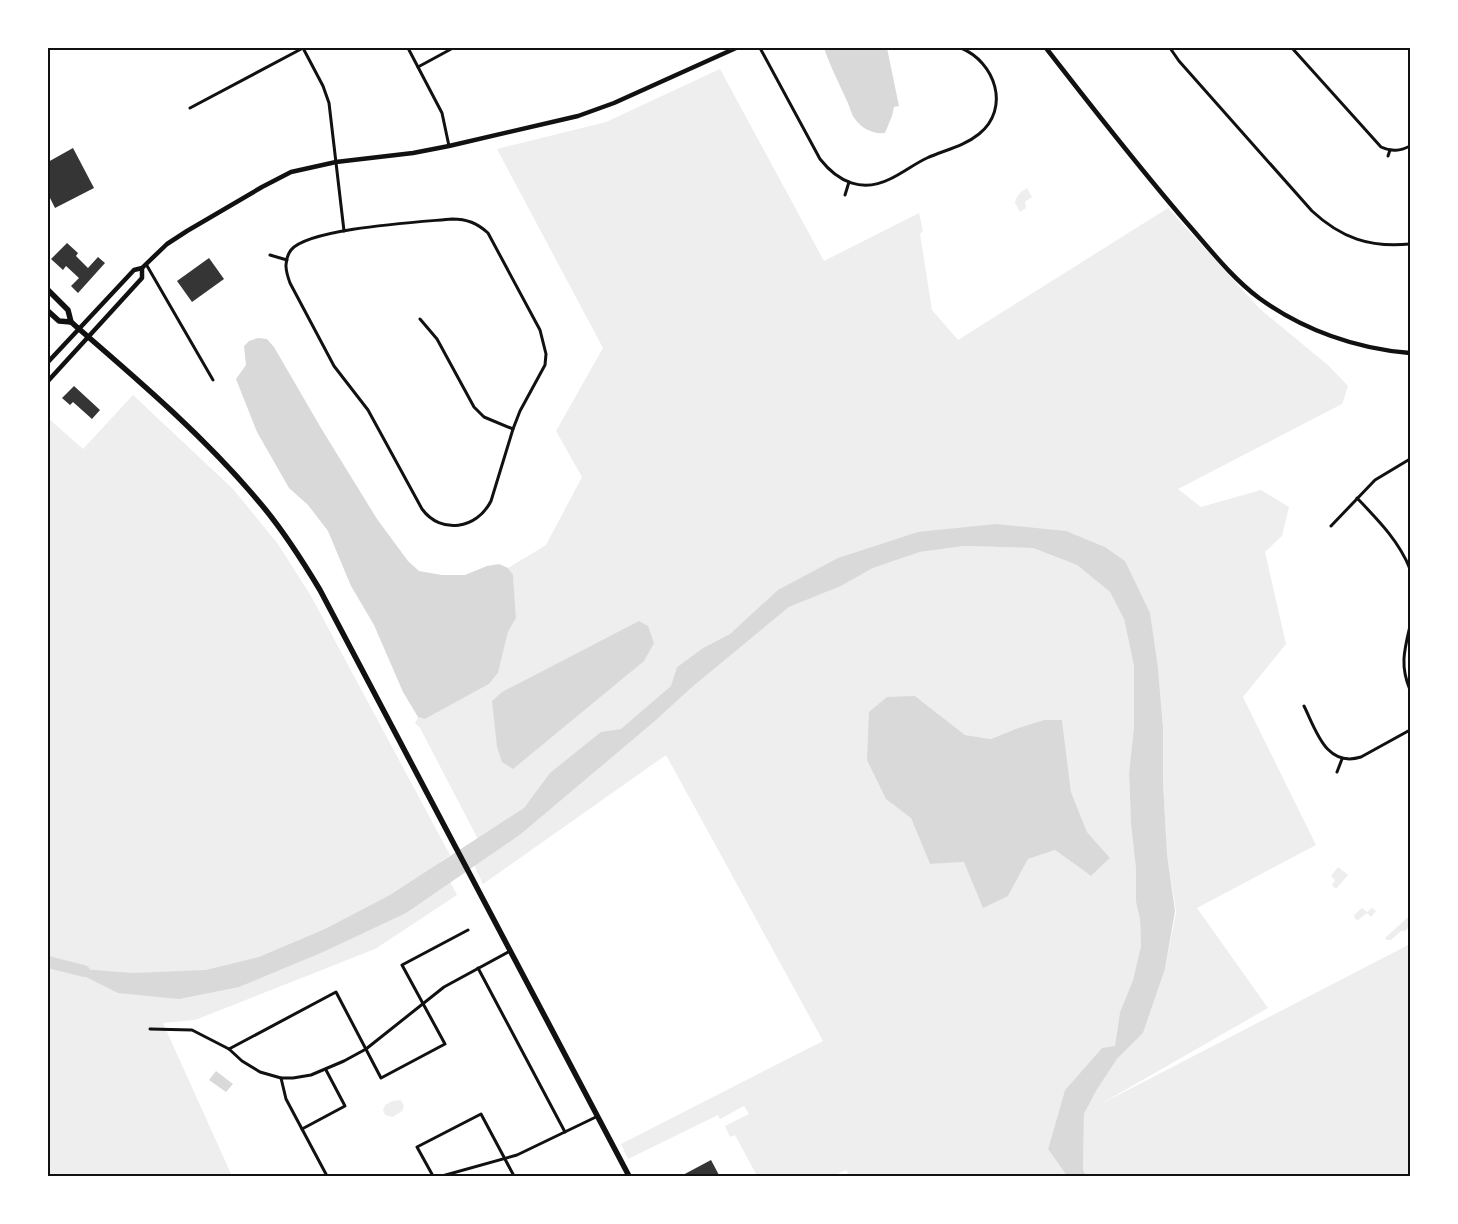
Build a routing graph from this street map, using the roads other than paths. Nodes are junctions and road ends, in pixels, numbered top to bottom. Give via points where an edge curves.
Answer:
1 (303, 48) edge
2 (408, 48) edge
3 (453, 48) edge
4 (736, 48) edge
5 (760, 48) edge
6 (961, 48) edge
7 (1046, 48) edge
8 (1171, 48) edge
9 (1292, 48) edge
10 (418, 67) junction
11 (190, 108) dead end
12 (449, 146) junction
13 (1410, 146) edge
14 (1390, 150) junction
15 (1388, 156) dead end
16 (336, 162) junction
17 (849, 182) junction
18 (845, 195) dead end
19 (344, 231) junction
20 (1410, 244) edge
21 (270, 255) dead end
22 (286, 260) junction
23 (146, 264) junction
24 (142, 268) junction
25 (48, 290) edge
26 (48, 311) edge
27 (420, 319) dead end
28 (71, 322) junction
29 (79, 329) junction
30 (88, 337) junction
31 (1410, 352) edge
32 (48, 362) edge
33 (213, 380) dead end
34 (48, 381) edge
35 (513, 429) junction
36 (1410, 459) edge
37 (1357, 498) junction
38 (1331, 526) dead end
39 (1410, 569) edge
40 (1410, 626) edge
41 (1410, 690) edge
42 (1304, 706) dead end
43 (1410, 730) edge
44 (1342, 759) junction
45 (1337, 772) dead end
46 (468, 930) dead end
47 (511, 951) junction
48 (478, 968) junction
49 (422, 1003) junction
50 (150, 1029) dead end
51 (228, 1049) junction
52 (366, 1049) junction
53 (326, 1070) junction
54 (281, 1078) junction
55 (598, 1116) junction
56 (302, 1129) junction
57 (565, 1132) junction
58 (505, 1160) junction
59 (327, 1176) edge
60 (433, 1176) edge
61 (442, 1176) edge
62 (514, 1176) edge
63 (629, 1176) edge

1 - 11 street
1 - 16 street via 329,103
2 - 10 street
3 - 10 street
4 - 12 street via 597,110
5 - 17 street via 817,154 833,173
6 - 17 street via 982,62 996,89 995,109 980,134 926,158 884,182 859,185
7 - 31 street via 1151,182 1222,263 1257,297 1335,337 1378,349
8 - 20 street via 1179,61 1312,210 1338,232 1367,242
9 - 14 street via 1378,143
10 - 12 street via 442,112
12 - 16 street
13 - 14 street via 1398,151
14 - 15 street
16 - 19 street
16 - 23 street via 298,170 273,181 175,238
17 - 18 street
19 - 22 street via 296,246
19 - 35 street via 452,219 468,220 482,227 493,240 540,330 546,348 544,364
21 - 22 street
22 - 35 street via 286,274 330,357 368,410 428,518 456,526 472,522 487,508
23 - 24 street
23 - 33 street
24 - 29 street via 134,270
24 - 30 street via 142,278
25 - 28 main road via 68,310
26 - 28 main road via 59,321
27 - 35 street via 437,339 474,407 484,417
28 - 29 main road
29 - 30 main road
29 - 32 street
30 - 34 street
30 - 47 main road via 217,455 274,519 320,590
36 - 37 street via 1384,474
37 - 38 street
37 - 39 street via 1387,530
40 - 41 street via 1403,665
42 - 44 street via 1327,749
43 - 44 street via 1360,757
44 - 45 street
46 - 49 street via 402,964
47 - 48 street
47 - 55 main road
48 - 49 street
48 - 57 street
49 - 52 street
49 - 52 street via 445,1044 381,1078
50 - 51 street via 192,1030
51 - 52 street via 336,992
51 - 54 street via 260,1072
52 - 53 street
53 - 54 street via 302,1077
53 - 56 street via 345,1106
54 - 56 street via 286,1099
55 - 57 street
55 - 63 main road
56 - 59 street
57 - 58 street
58 - 60 street via 481,1114 417,1147
58 - 61 street
58 - 62 street

